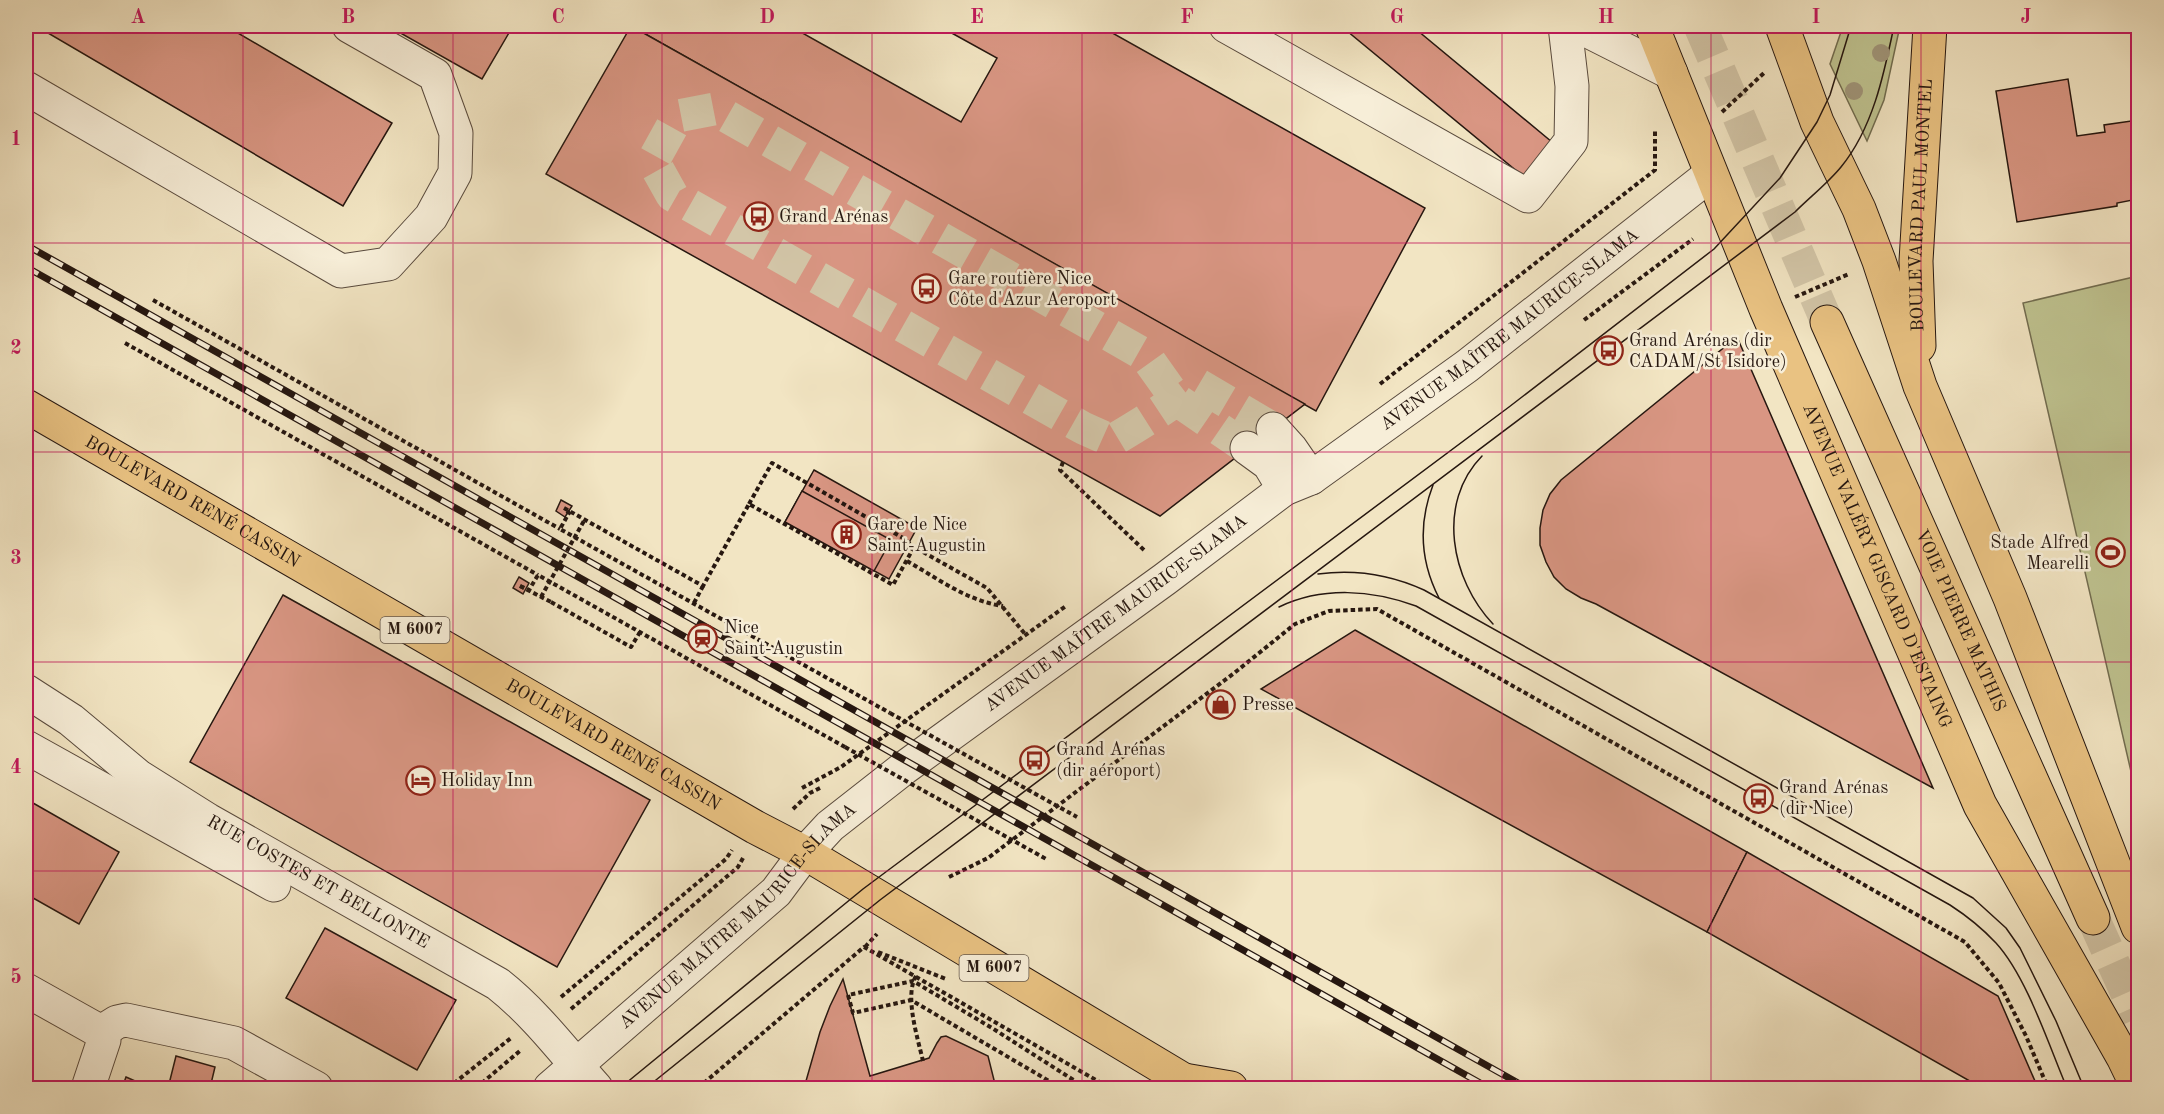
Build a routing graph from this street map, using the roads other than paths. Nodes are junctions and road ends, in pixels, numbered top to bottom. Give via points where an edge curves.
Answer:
1 (349, 26) edge
2 (1226, 26) edge
3 (1566, 26) edge
4 (1578, 26) edge
5 (1652, 26) edge
6 (1782, 26) edge
7 (1930, 26) edge
8 (1671, 73) junction
9 (26, 88) edge
10 (1712, 174) junction
11 (1827, 322) tunnel mouth
12 (1920, 386) junction
13 (26, 406) edge
14 (1260, 439) tunnel mouth
15 (1298, 484) junction
16 (26, 691) edge
17 (26, 747) edge
18 (805, 853) junction
19 (274, 885) dead end
20 (2093, 918) tunnel mouth
21 (2139, 927) edge
22 (26, 990) edge
23 (101, 1032) junction
24 (2131, 1054) edge
25 (586, 1077) edge
26 (1190, 1084) edge
27 (2139, 1088) edge
28 (88, 1089) edge
29 (316, 1089) edge
30 (550, 1089) edge
31 (1231, 1089) edge

1 - 9 street via 435,75 456,133 455,173 431,217 388,264 341,271
2 - 3 street via 1528,195 1571,141 1572,86
4 - 8 street
5 - 8 main road, AVENUE VALÉRY GISCARD D'ESTAING
6 - 12 main road via 1817,122 1884,272
7 - 12 main road, BOULEVARD PAUL MONTEL via 1916,261
8 - 10 main road, AVENUE VALÉRY GISCARD D'ESTAING
10 - 15 street, AVENUE MAÎTRE MAURICE-SLAMA via 1467,366
10 - 24 main road, AVENUE VALÉRY GISCARD D'ESTAING via 1766,309 1980,805
11 - 20 main road, VOIE PIERRE MATHIS
12 - 21 main road via 2010,598
13 - 18 main road, BOULEVARD RENÉ CASSIN / M 6007
14 - 15 street via 1291,449
15 - 18 street, AVENUE MAÎTRE MAURICE-SLAMA via 904,768 830,826
16 - 25 street, RUE COSTES ET BELLONTE via 70,720 138,776 208,820 498,984 541,1024
17 - 19 street
18 - 25 street, AVENUE MAÎTRE MAURICE-SLAMA via 776,892
18 - 26 main road, BOULEVARD RENÉ CASSIN / M 6007
22 - 23 street
23 - 28 street via 104,1040
23 - 29 street via 117,1022 135,1021 234,1043
24 - 27 main road, AVENUE VALÉRY GISCARD D'ESTAING
25 - 30 street, AVENUE MAÎTRE MAURICE-SLAMA
26 - 31 main road

